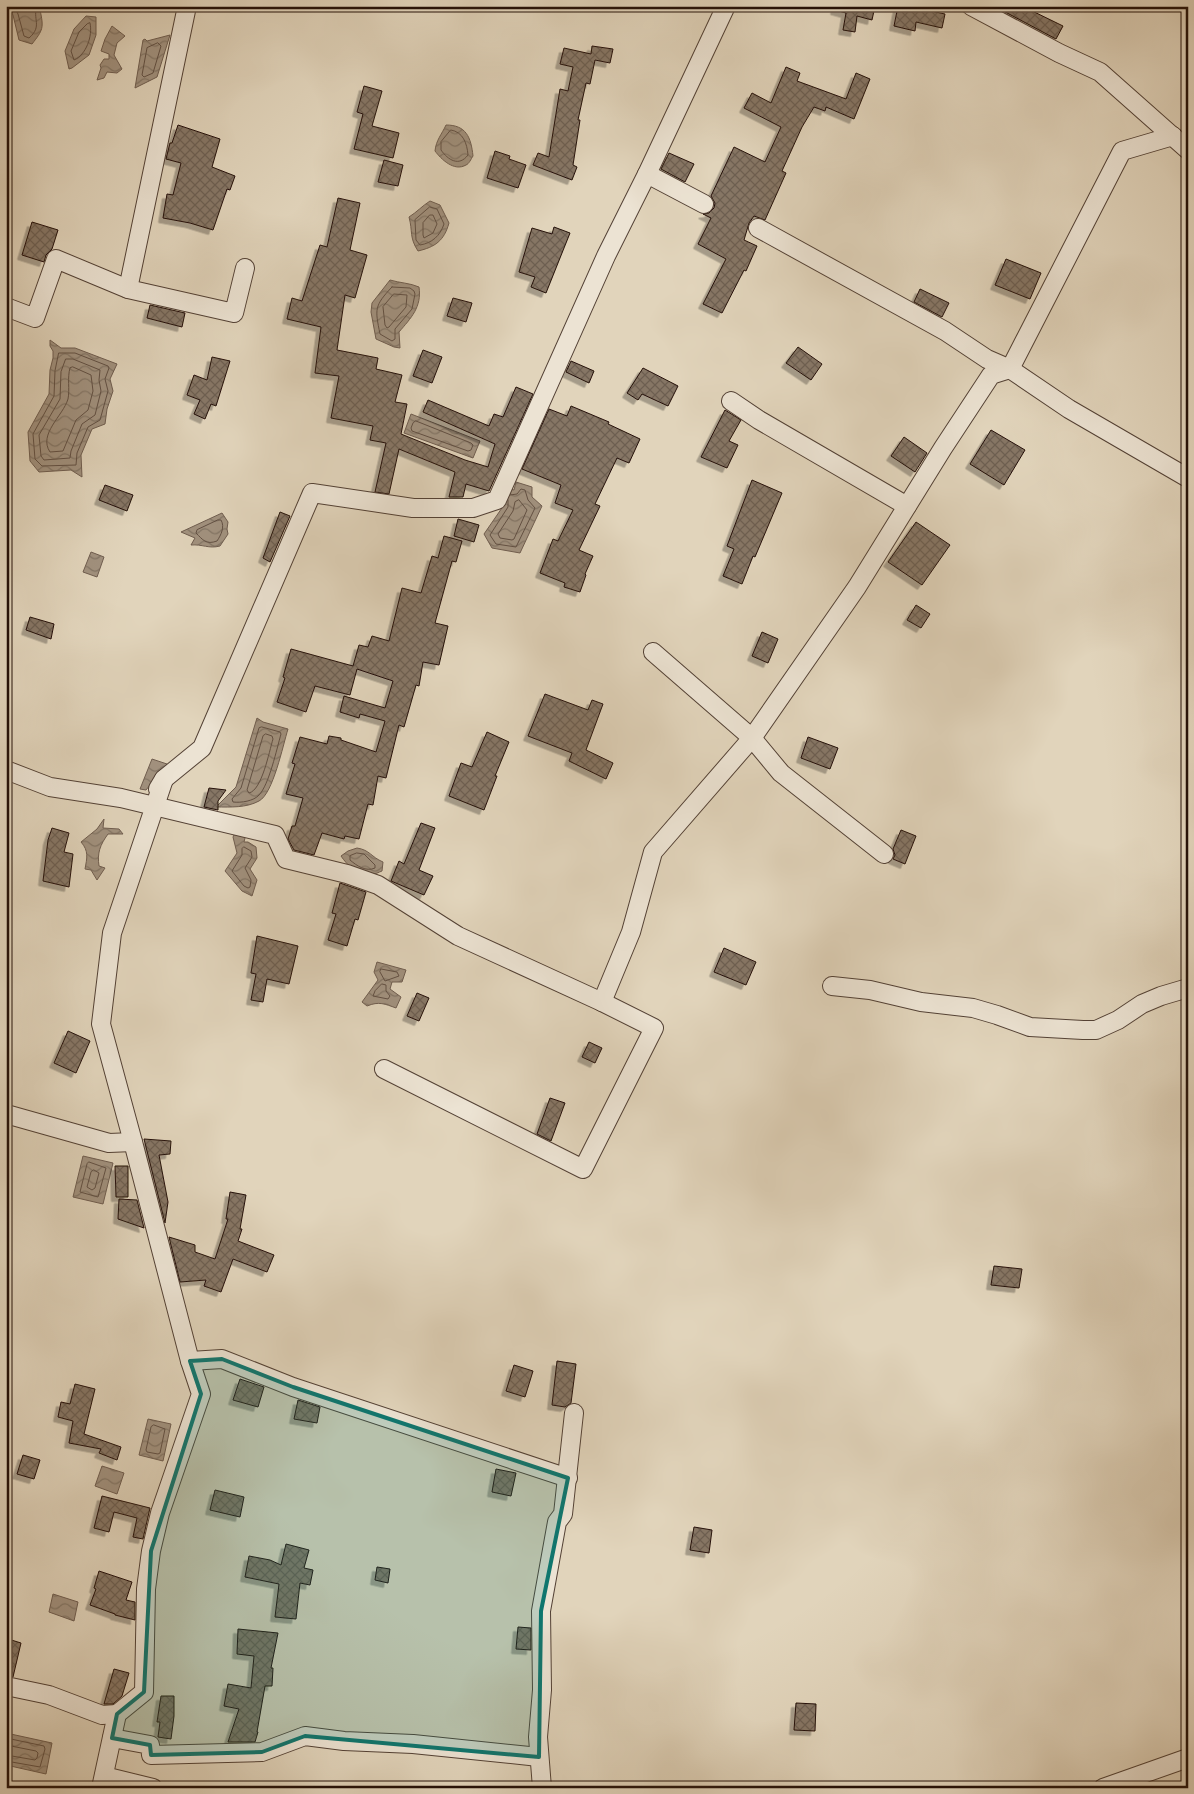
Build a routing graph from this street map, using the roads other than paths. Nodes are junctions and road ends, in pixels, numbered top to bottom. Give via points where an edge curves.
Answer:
1 (188, 6) edge
2 (726, 6) edge
3 (969, 6) edge
4 (1173, 136) junction
5 (1188, 150) edge
6 (647, 174) junction
7 (704, 204) dead end
8 (758, 228) dead end
9 (244, 268) dead end
10 (128, 289) junction
11 (6, 307) edge
12 (1010, 369) junction
13 (731, 401) dead end
14 (1188, 478) edge
15 (907, 506) junction
16 (653, 652) dead end
17 (752, 738) junction
18 (6, 770) edge
19 (152, 806) junction
20 (884, 854) dead end
21 (832, 986) dead end
22 (1188, 988) edge
23 (602, 1002) junction
24 (384, 1068) dead end
25 (6, 1114) edge
26 (133, 1142) junction
27 (190, 1361) junction
28 (574, 1413) dead end
29 (568, 1478) junction
30 (6, 1686) edge
31 (118, 1714) junction
32 (112, 1738) junction
33 (540, 1757) junction
34 (1188, 1758) edge
35 (103, 1782) edge
36 (153, 1788) edge
37 (542, 1788) edge
38 (1103, 1788) edge

1 - 10 street
2 - 6 street
3 - 4 street via 1100,72
4 - 5 street
4 - 12 street via 1122,151
6 - 7 street
6 - 19 street via 602,265 497,500 473,508 413,508 312,493 202,748 164,778
8 - 12 street
9 - 10 street via 234,313
10 - 11 street via 56,259 35,318
12 - 14 street via 1069,409
12 - 15 street via 991,375
13 - 15 street
15 - 17 street via 857,587
16 - 17 street
17 - 20 street via 781,773
17 - 23 street via 653,852 631,932
18 - 19 street via 50,787
19 - 23 street via 275,835 286,859 378,885 458,936
19 - 26 street via 112,933 101,1024
21 - 22 street via 973,1008 1030,1027 1083,1030 1096,1030 1149,1001
23 - 24 street via 654,1028 583,1169
25 - 26 street via 109,1143
26 - 27 street
27 - 29 street via 222,1358 293,1387
27 - 31 street via 201,1394 160,1513 151,1551 146,1589 144,1692
28 - 29 street
29 - 33 street via 541,1611
30 - 31 street via 49,1695 102,1714
31 - 32 street
32 - 33 street via 150,1745 151,1755 262,1752 305,1736
32 - 35 street
33 - 37 street
34 - 38 street
35 - 36 street

